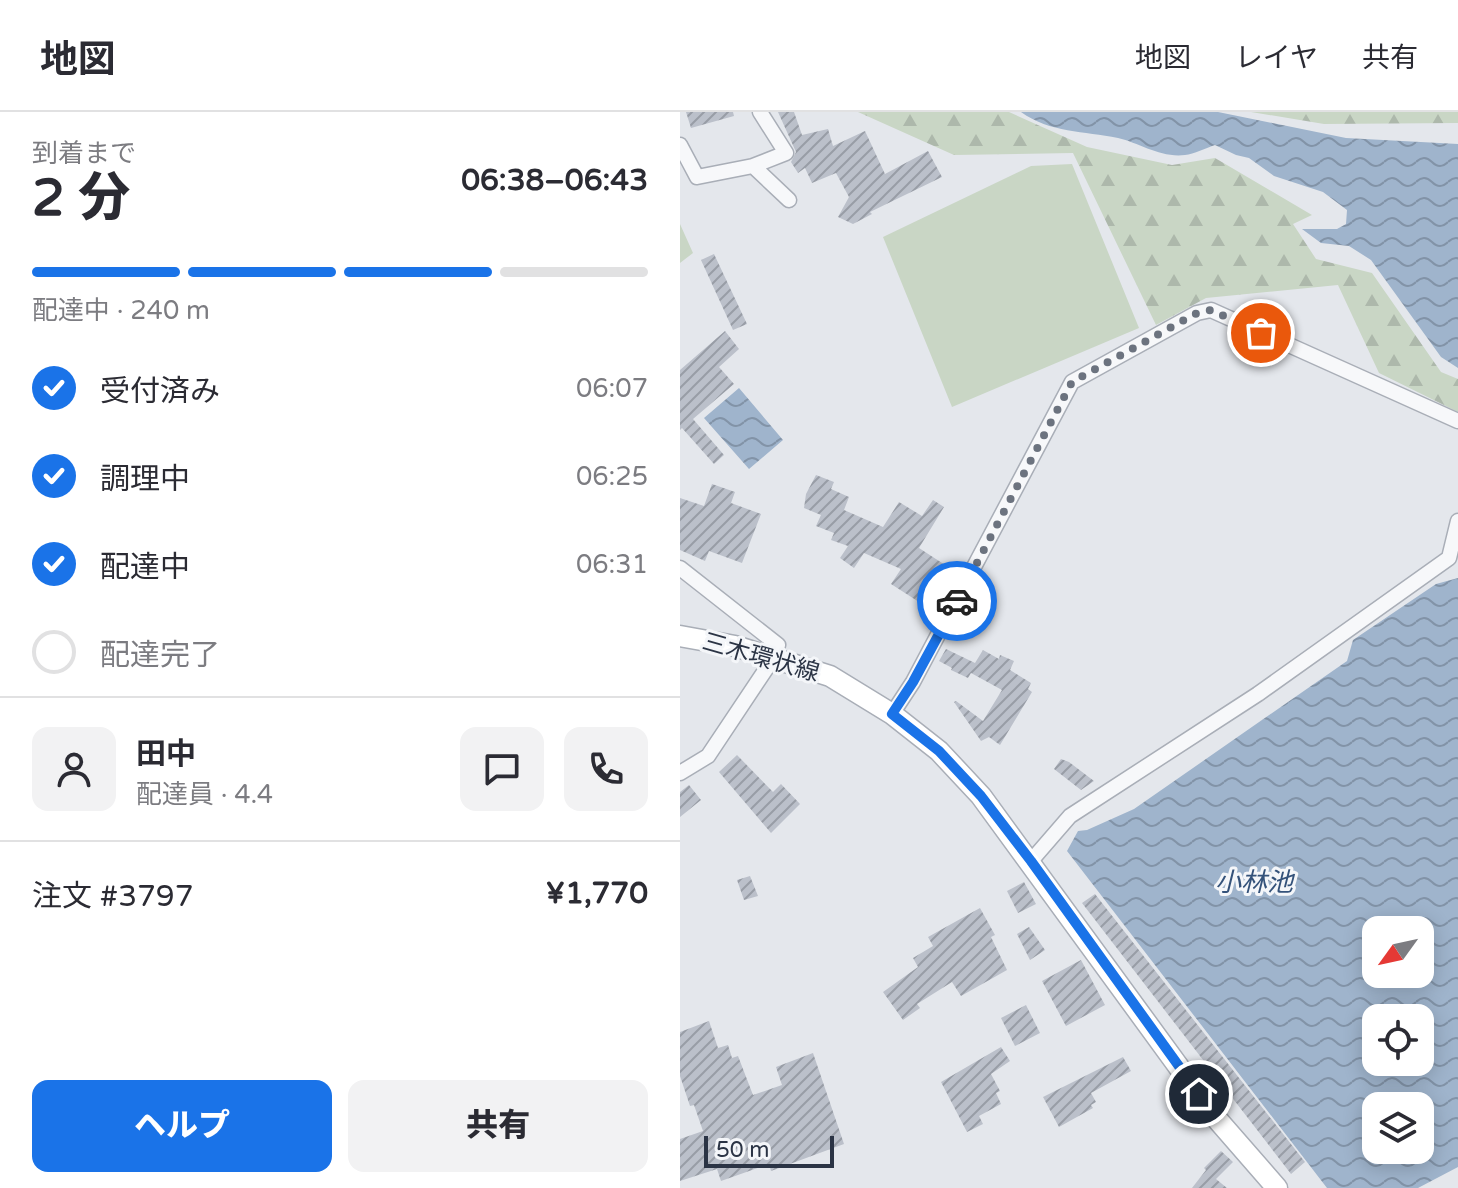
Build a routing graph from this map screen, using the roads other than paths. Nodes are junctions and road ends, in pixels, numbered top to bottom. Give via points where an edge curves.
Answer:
1 (760, 112) edge
2 (680, 145) edge
3 (753, 166) junction
4 (789, 200) dead end
5 (1458, 421) edge
6 (1458, 521) edge
7 (1454, 560) edge
8 (680, 568) edge
9 (680, 636) edge
10 (774, 657) junction
11 (892, 714) junction
12 (680, 773) edge
13 (1031, 861) junction
14 (1277, 1188) edge

1 - 3 street via 786,153
2 - 3 street via 697,177
3 - 4 street
5 - 11 street via 1211,310 1197,313 1072,382
6 - 7 street
7 - 13 street via 1070,816
8 - 10 street via 778,645
9 - 10 main road, 三木環状線
10 - 11 main road, 三木環状線 via 830,676
10 - 12 street via 708,756
11 - 13 main road, 三木環状線 via 939,751
13 - 14 main road, 三木環状線 via 1216,1118

